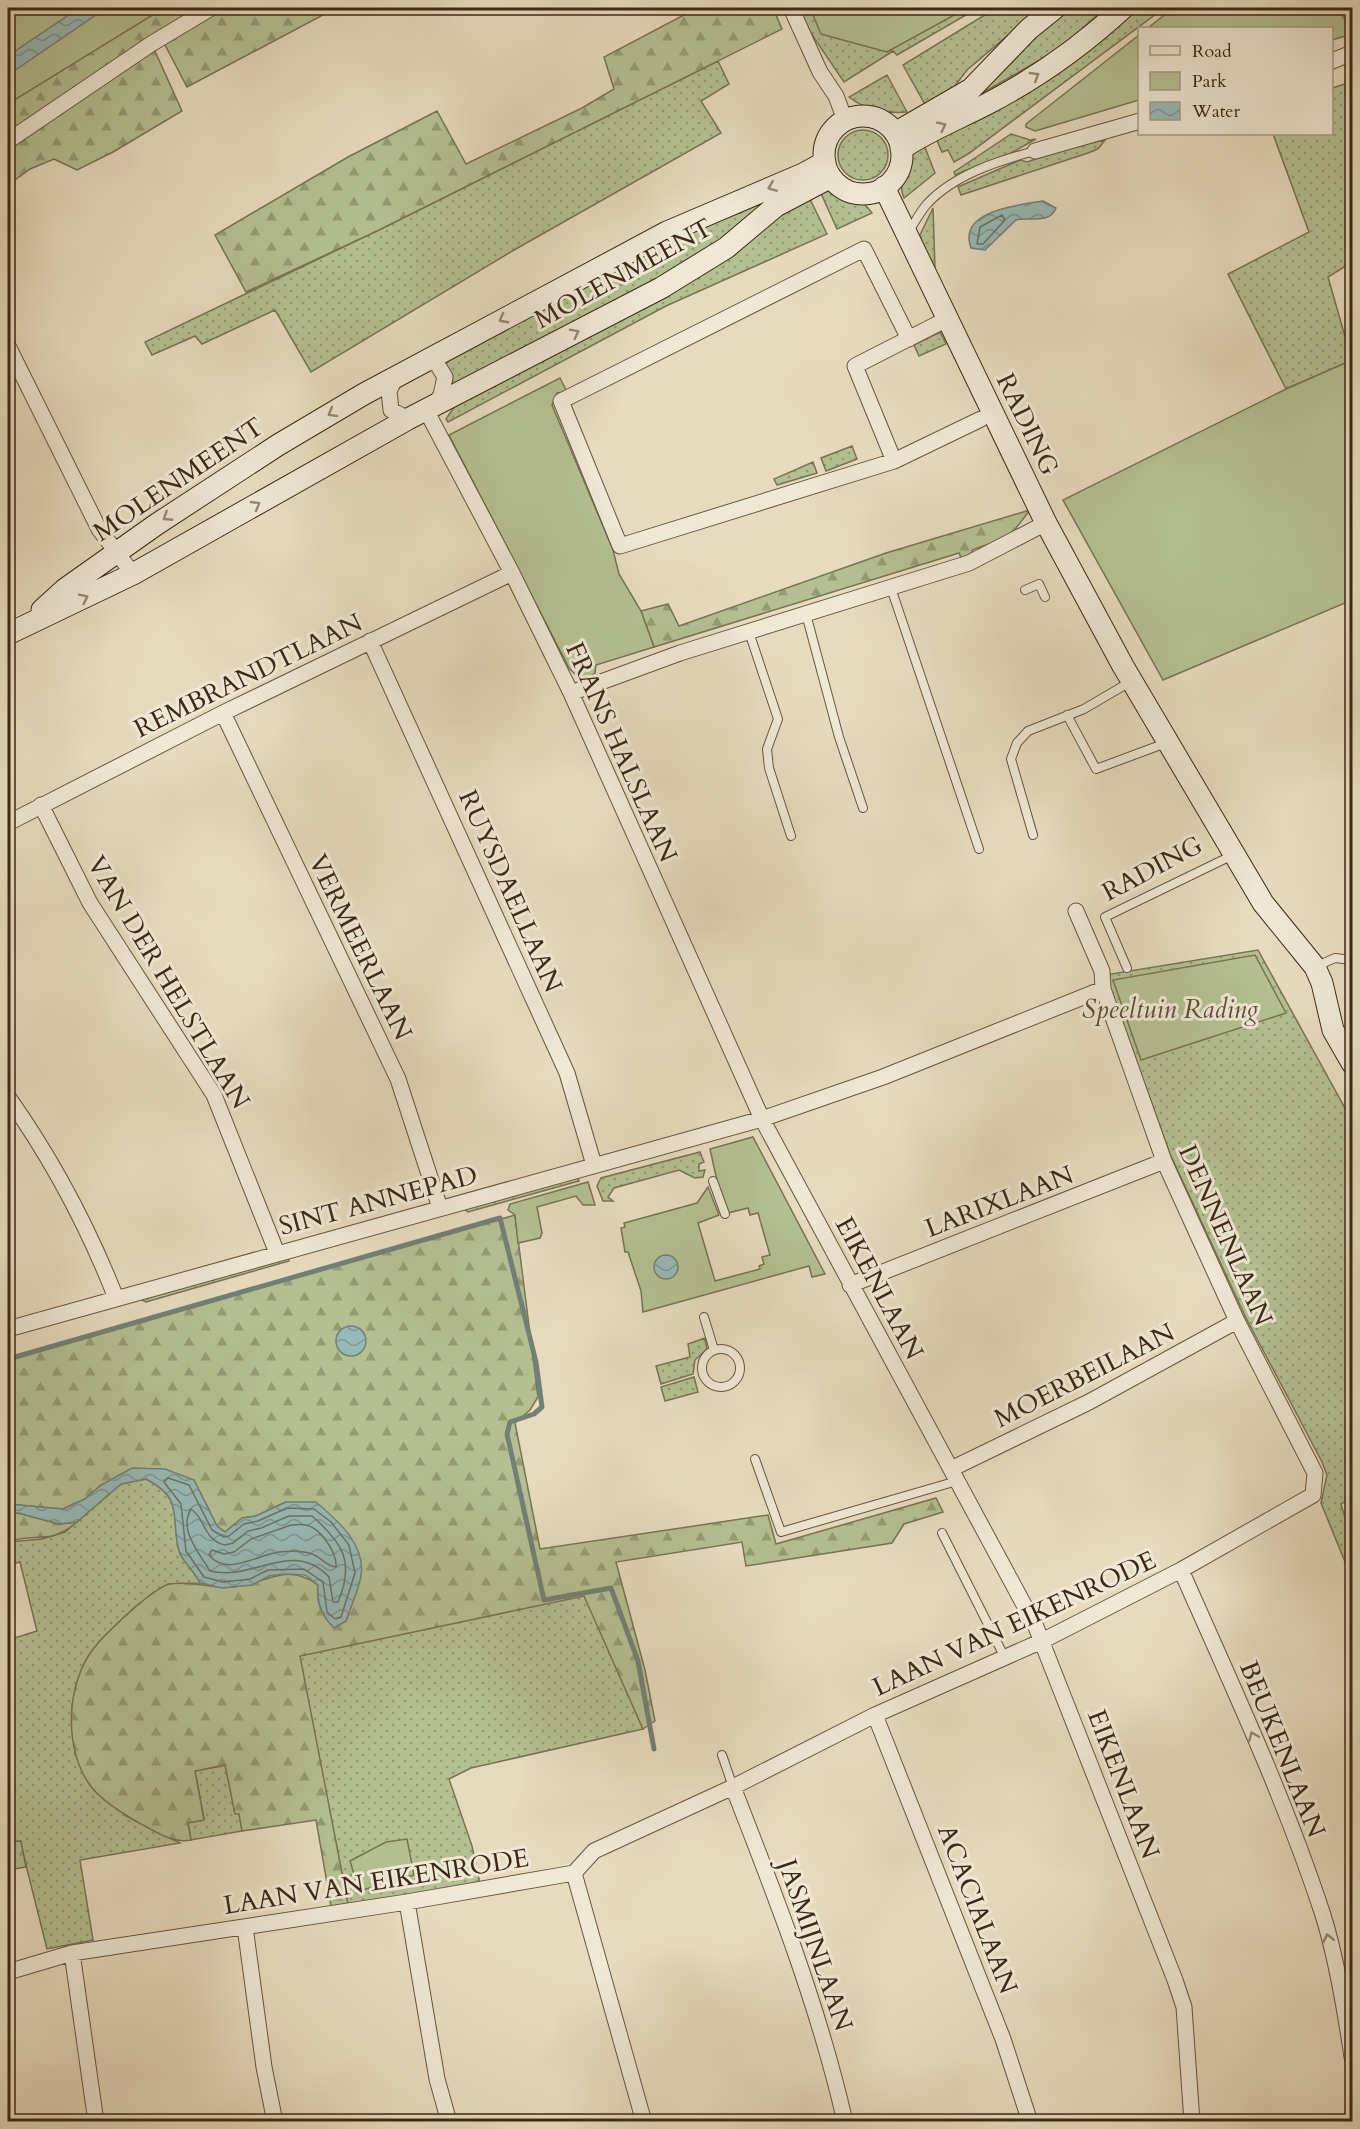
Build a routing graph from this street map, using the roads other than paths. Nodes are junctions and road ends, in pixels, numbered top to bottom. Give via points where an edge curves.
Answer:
1 (211, 8) edge
2 (791, 8) edge
3 (1055, 8) edge
4 (1123, 8) edge
5 (1349, 8) edge
6 (1353, 11) edge
7 (1353, 53) edge
8 (1333, 61) edge
9 (845, 120) junction
10 (1138, 122) edge
11 (8, 141) edge
12 (898, 141) junction
13 (1035, 151) joint
14 (828, 170) junction
15 (884, 187) junction
16 (906, 235) junction
17 (947, 320) junction
18 (909, 339) junction
19 (8, 346) edge
20 (424, 361) junction
21 (396, 377) junction
22 (422, 412) junction
23 (981, 419) dead end
24 (894, 460) junction
25 (1046, 523) junction
26 (116, 552) junction
27 (512, 573) junction
28 (132, 574) junction
29 (891, 588) junction
30 (1024, 590) dead end
31 (1045, 597) dead end
32 (806, 614) junction
33 (30, 621) junction
34 (749, 632) junction
35 (8, 634) edge
36 (370, 641) junction
37 (1131, 681) junction
38 (571, 693) junction
39 (223, 712) junction
40 (1068, 715) junction
41 (1168, 742) junction
42 (41, 805) junction
43 (863, 808) dead end
44 (8, 823) edge
45 (791, 836) dead end
46 (1033, 836) dead end
47 (979, 849) dead end
48 (1234, 855) junction
49 (1076, 911) dead end
50 (1353, 960) edge
51 (1315, 967) junction
52 (1127, 968) dead end
53 (1103, 989) junction
54 (1353, 1063) edge
55 (8, 1097) edge
56 (762, 1119) junction
57 (1164, 1161) junction
58 (594, 1165) junction
59 (712, 1181) dead end
60 (440, 1208) junction
61 (725, 1214) dead end
62 (277, 1253) junction
63 (850, 1285) junction
64 (116, 1298) junction
65 (704, 1317) dead end
66 (1237, 1321) junction
67 (8, 1329) edge
68 (714, 1350) junction
69 (755, 1459) dead end
70 (954, 1475) junction
71 (1313, 1495) joint
72 (942, 1533) dead end
73 (1181, 1570) junction
74 (1042, 1641) junction
75 (1005, 1658) junction
76 (875, 1716) junction
77 (722, 1755) dead end
78 (733, 1787) junction
79 (574, 1873) junction
80 (407, 1902) junction
81 (245, 1927) junction
82 (72, 1953) junction
83 (8, 1972) edge
84 (1353, 2057) edge
85 (96, 2121) edge
86 (275, 2121) edge
87 (449, 2121) edge
88 (644, 2121) edge
89 (845, 2121) edge
90 (1030, 2121) edge
91 (1192, 2121) edge

1 - 11 street
2 - 9 street
3 - 12 main road via 971,89
12 -> 4 main road via 923,135 987,104 1060,61
5 - 6 street
7 - 8 street
9 - 12 main road via 867,116 878,119
9 - 14 main road via 825,146
10 - 13 street
12 - 15 main road via 896,174
13 - 16 lane via 951,184 925,206
14 - 15 main road via 839,185 859,193
14 -> 20 main road, MOLENMEENT via 803,174 667,232
22 -> 14 main road, MOLENMEENT via 661,288 726,248
15 - 16 main road, RADING
16 - 17 main road, RADING
17 - 18 street
17 - 25 main road, RADING
18 - 24 street via 855,366
18 - 24 street via 864,249 561,401 620,546
19 - 26 street via 99,529
20 - 21 main road, MOLENMEENT
20 - 22 street via 436,364 445,377 441,395
21 - 22 street via 388,392 391,410
21 -> 26 main road, MOLENMEENT via 278,445
22 - 27 street, FRANS HALSLAAN
28 -> 22 main road, MOLENMEENT
23 - 24 street
25 - 29 street via 969,563
25 - 37 main road, RADING
26 - 28 street
26 - 33 main road, MOLENMEENT via 65,589
27 - 36 street, REMBRANDTLAAN
27 - 38 street, FRANS HALSLAAN
33 -> 28 main road, MOLENMEENT
29 - 32 street
29 - 47 lane
30 - 31 lane via 1039,585
32 - 34 street
32 - 43 lane via 839,737
33 - 35 main road, MOLENMEENT
34 - 38 street
34 - 45 lane via 778,719 767,749
36 - 39 street, REMBRANDTLAAN
36 - 58 street, RUYSDAELLAAN via 567,1073
37 - 40 lane
37 - 41 main road, RADING
38 - 56 street, FRANS HALSLAAN
39 - 42 street, REMBRANDTLAAN
39 - 60 street, VERMEERLAAN via 398,1079
40 - 41 lane via 1096,769
40 - 46 lane via 1028,731 1017,743 1011,759
41 - 48 main road, RADING
42 - 44 street, REMBRANDTLAAN
42 - 62 street, VAN DER HELSTLAAN via 90,903 214,1095
48 - 51 main road, RADING via 1263,903
48 - 52 lane, RADING via 1105,917
49 - 53 street, DENNENLAAN via 1102,971
50 - 51 lane via 1335,958
51 - 54 main road, RADING via 1334,1030
53 - 56 street via 883,1077
53 - 57 street, DENNENLAAN
55 - 64 street via 38,1139 90,1237
56 - 58 street, SINT ANNEPAD
56 - 63 street, EIKENLAAN
57 - 63 street, LARIXLAAN
57 - 66 street, DENNENLAAN
58 - 60 street, SINT ANNEPAD
59 - 61 lane
60 - 62 street, SINT ANNEPAD
62 - 64 street, SINT ANNEPAD
63 - 70 street, EIKENLAAN
64 - 67 street, SINT ANNEPAD
65 - 68 lane
66 - 70 street, MOERBEILAAN
66 - 71 street, DENNENLAAN via 1315,1473
68 - 68 lane via 702,1363 703,1376 717,1387 730,1385 739,1376 740,1363 727,1349
69 - 70 lane via 781,1532
70 - 74 street, EIKENLAAN
71 - 73 street, LAAN VAN EIKENRODE
72 - 75 lane
73 - 74 street, LAAN VAN EIKENRODE
84 -> 73 street, BEUKENLAAN via 1320,1906 1282,1802
74 - 75 street, LAAN VAN EIKENRODE
74 - 91 street, EIKENLAAN via 1184,2007
75 - 76 street, LAAN VAN EIKENRODE
76 - 78 street, LAAN VAN EIKENRODE
76 - 90 street, ACACIALAAN via 1004,2039
77 - 78 lane
78 - 79 street, LAAN VAN EIKENRODE via 594,1851
78 - 89 street, JASMIJNLAAN via 784,1918 832,2066
79 - 80 street, LAAN VAN EIKENRODE
79 - 88 street
80 - 81 street, LAAN VAN EIKENRODE
80 - 87 street via 437,2079
81 - 82 street, LAAN VAN EIKENRODE
81 - 86 street
82 - 83 street, LAAN VAN EIKENRODE
82 - 85 street

